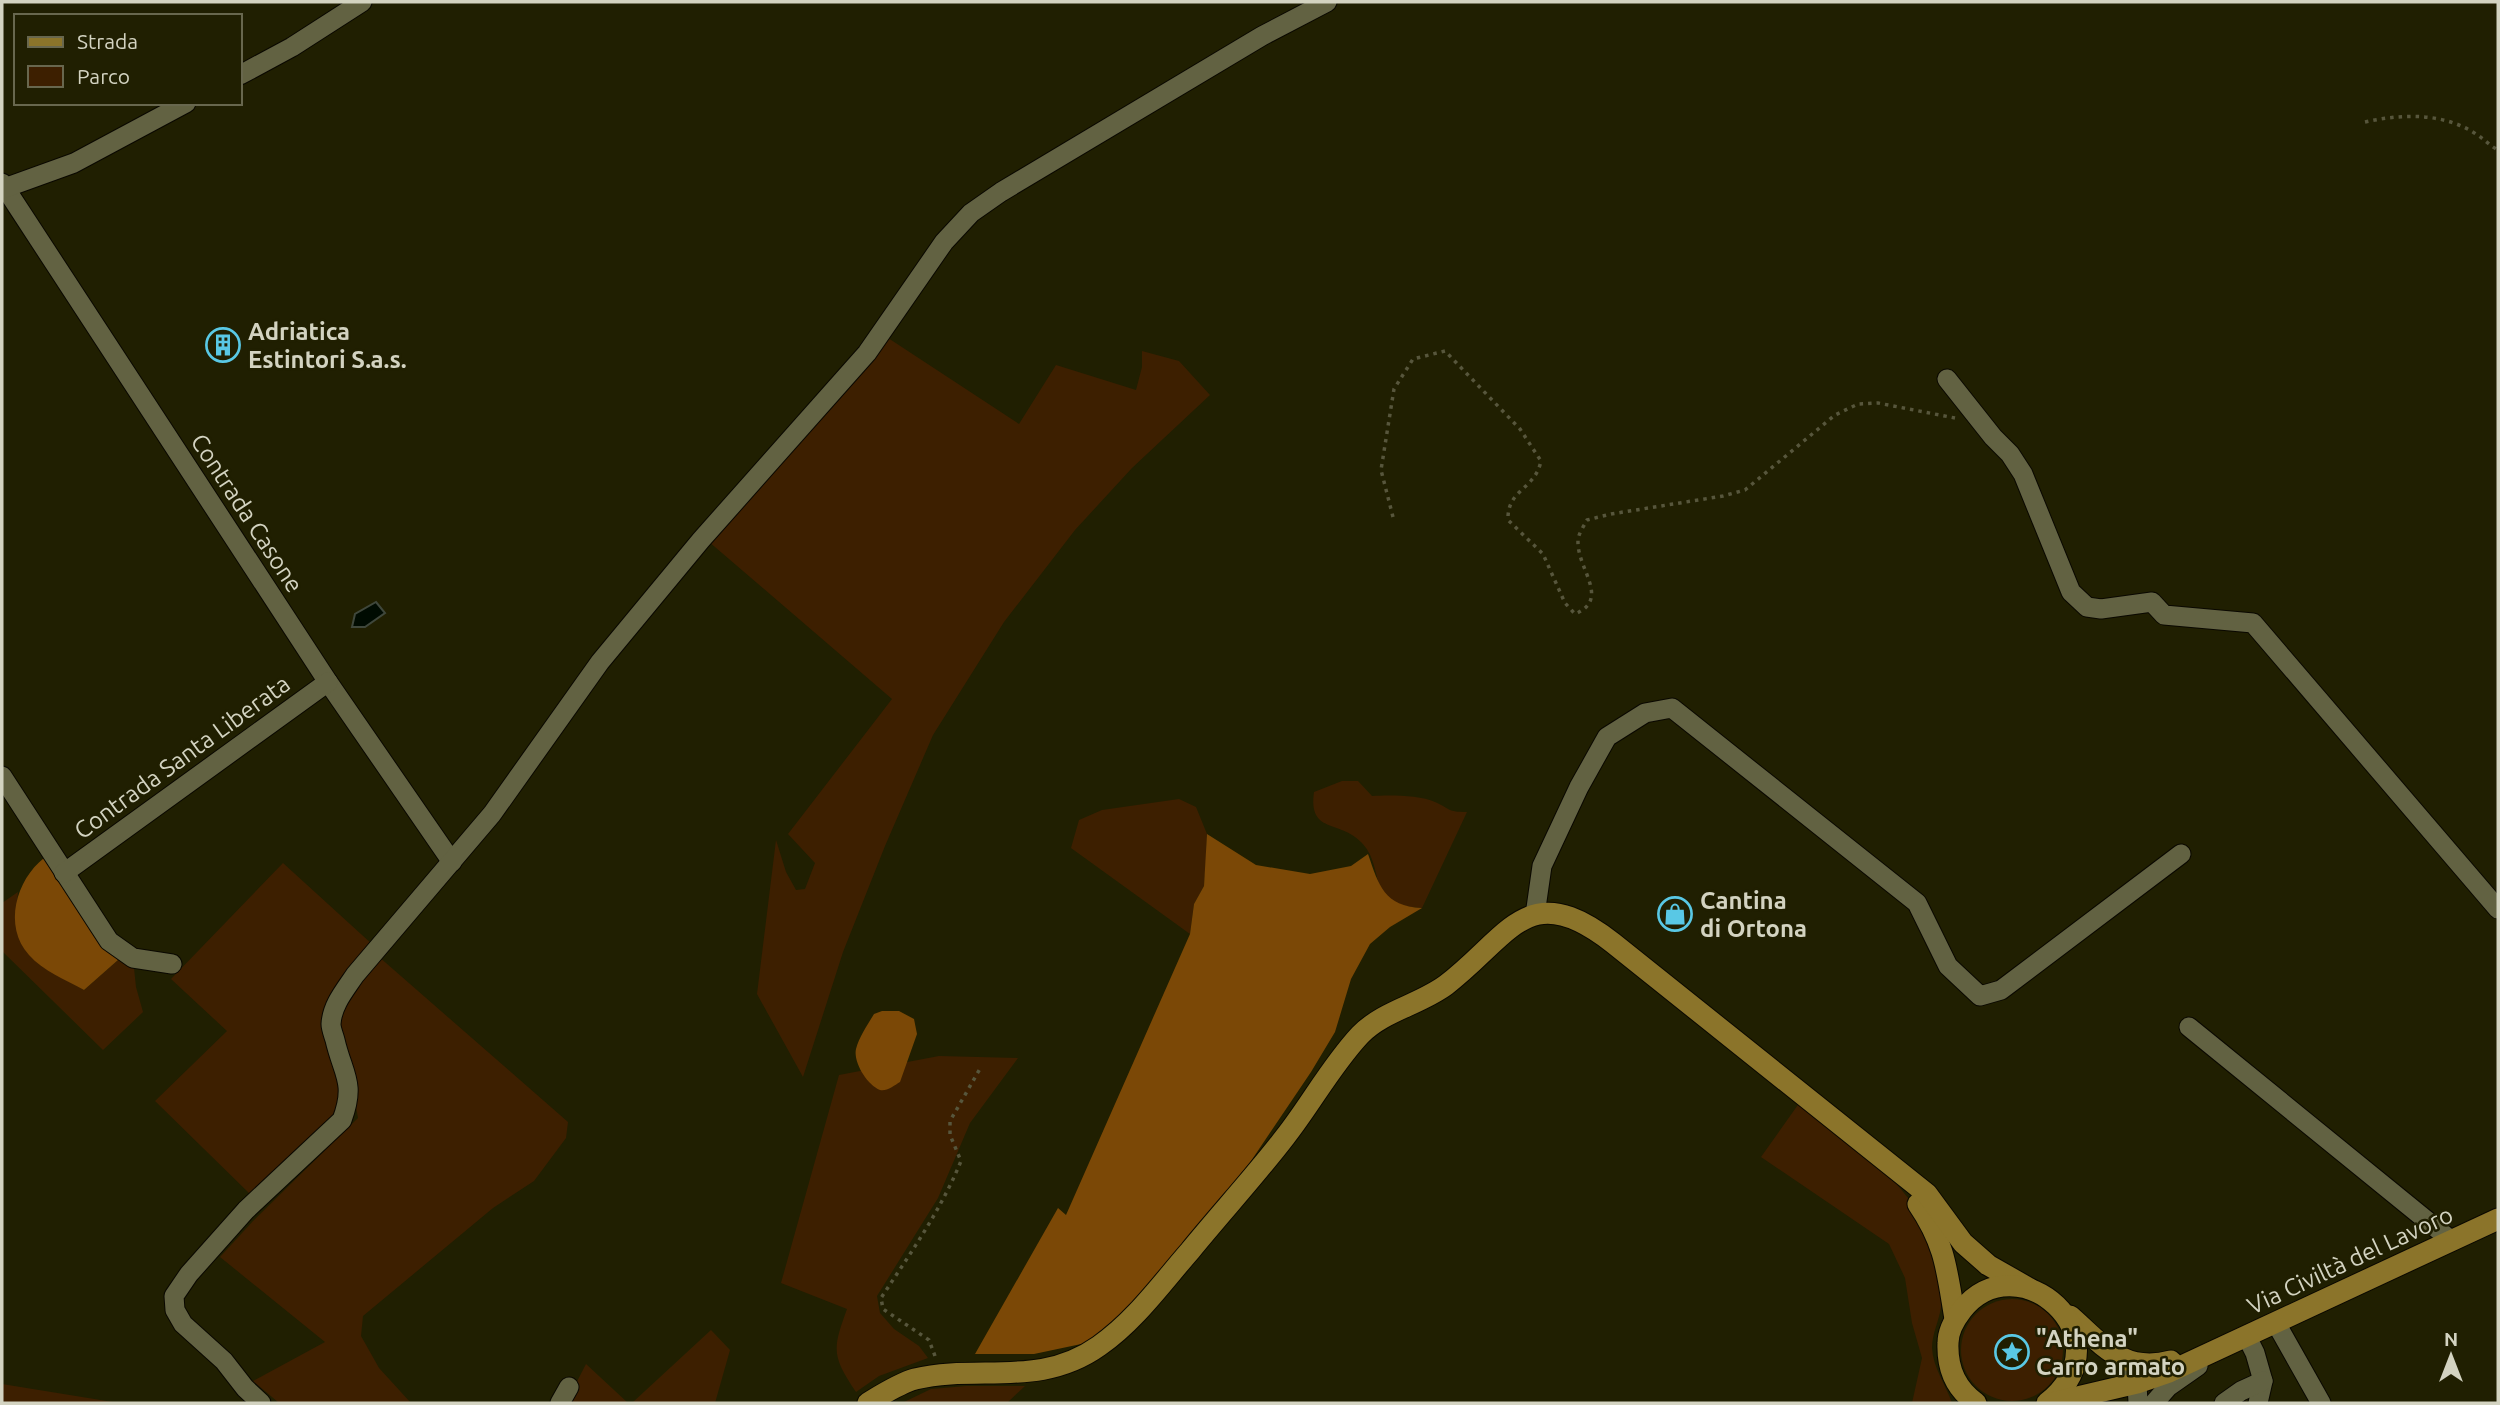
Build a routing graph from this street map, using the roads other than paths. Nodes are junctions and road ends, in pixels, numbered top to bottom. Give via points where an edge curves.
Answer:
1 (362, 2) edge
2 (1326, 2) edge
3 (242, 74) edge
4 (182, 105) edge
5 (3, 187) edge
6 (1947, 379) dead end
7 (328, 682) junction
8 (2, 776) edge
9 (2181, 853) dead end
10 (452, 862) junction
11 (64, 873) junction
12 (2498, 909) edge
13 (1535, 915) junction
14 (172, 964) dead end
15 (2189, 1027) dead end
16 (1893, 1168) junction
17 (2498, 1219) edge
18 (2452, 1241) junction
19 (2030, 1289) junction
20 (2058, 1305) junction
21 (1955, 1319) junction
22 (2276, 1323) junction
23 (2247, 1337) junction
24 (2224, 1348) junction
25 (2112, 1354) junction
26 (2263, 1381) junction
27 (1955, 1382) junction
28 (2138, 1393) edge
29 (2056, 1402) edge
30 (261, 1403) edge
31 (868, 1403) edge
32 (1960, 1403) edge
33 (1976, 1403) edge
34 (2090, 1403) edge
35 (2154, 1403) edge
36 (2224, 1403) edge
37 (2258, 1403) edge
38 (2321, 1403) edge

1 - 3 street
2 - 10 street via 971,213 944,242 867,353 600,662 531,762
4 - 5 street via 74,163
5 - 7 street, Contrada Casone
6 - 12 street via 2023,474 2071,592 2087,607 2152,602 2164,615 2253,623
7 - 10 street, Contrada Casone
7 - 11 street, Contrada Santa Liberata
8 - 11 street
9 - 13 street via 2001,990 1980,996 1948,966 1917,903 1672,708 1645,713 1607,737 1542,866
10 - 30 street via 337,1001 331,1024 349,1081 349,1102 342,1120 246,1210 174,1296 183,1324
11 - 14 street via 108,941 133,958
13 - 16 main road via 1567,915 1592,926
13 - 31 main road via 1504,931 1443,987 1377,1020 1346,1053 1285,1137 1110,1339 1060,1366 1035,1372 942,1374 912,1380
15 - 18 street
16 - 19 main road via 1927,1194 1963,1243
16 - 21 main road via 1937,1234
17 - 18 main road, Via Civiltà del Lavoro
18 - 22 main road, Via Civiltà del Lavoro
19 - 20 main road
19 - 21 main road via 1987,1290 1968,1302
20 - 25 main road
20 - 29 main road via 2073,1330 2075,1359
21 - 27 main road via 1948,1339 1948,1362
22 - 23 main road, Via Civiltà del Lavoro
22 - 38 street
23 - 24 main road, Via Civiltà del Lavoro
23 - 26 street
24 - 25 main road via 2156,1365
24 - 28 main road via 2169,1372
24 - 35 street via 2168,1387
25 - 28 street
26 - 36 street
26 - 37 street
27 - 32 main road
27 - 33 main road
28 - 29 main road
29 - 34 street

